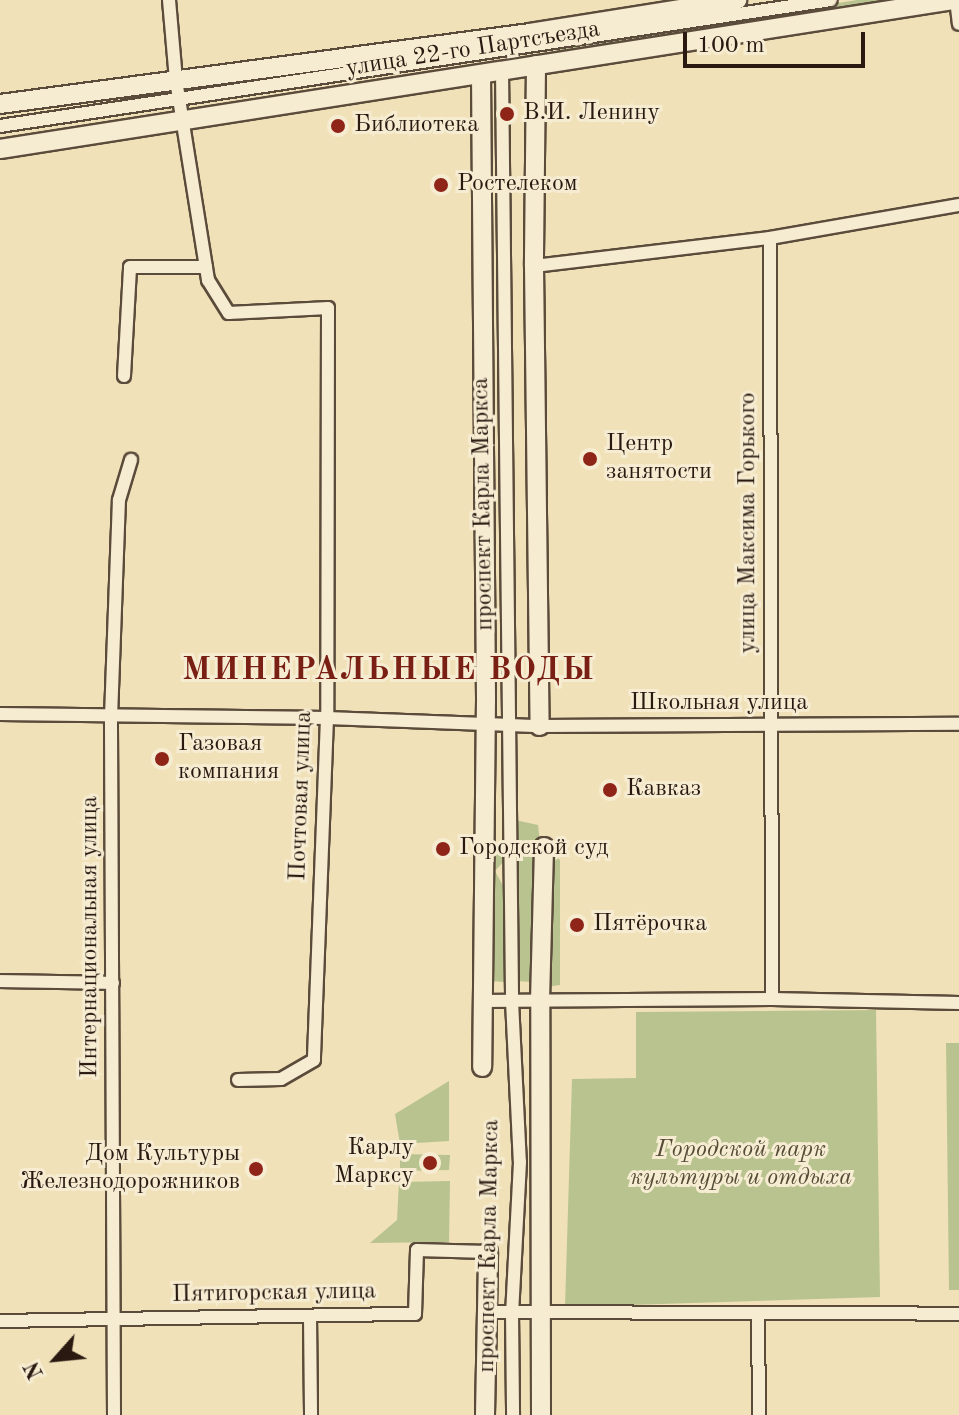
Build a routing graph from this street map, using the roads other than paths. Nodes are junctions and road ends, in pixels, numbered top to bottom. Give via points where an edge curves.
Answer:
1 (169, 0) edge
2 (737, 0) edge
3 (831, 0) edge
4 (955, 0) edge
5 (959, 24) edge
6 (536, 65) junction
7 (502, 70) junction
8 (481, 74) junction
9 (177, 89) junction
10 (0, 104) edge
11 (182, 119) junction
12 (0, 126) edge
13 (0, 149) edge
14 (959, 205) edge
15 (770, 238) junction
16 (534, 266) junction
17 (206, 267) junction
18 (124, 376) dead end
19 (131, 460) dead end
20 (0, 714) edge
21 (111, 717) junction
22 (327, 718) junction
23 (486, 724) junction
24 (959, 724) edge
25 (511, 725) junction
26 (773, 725) junction
27 (540, 726) junction
28 (544, 847) dead end
29 (0, 981) edge
30 (113, 983) junction
31 (772, 999) junction
32 (480, 1001) junction
33 (512, 1001) junction
34 (540, 1001) junction
35 (959, 1003) edge
36 (482, 1067) dead end
37 (238, 1080) dead end
38 (488, 1252) joint
39 (486, 1312) junction
40 (541, 1312) junction
41 (512, 1313) junction
42 (959, 1314) edge
43 (310, 1316) junction
44 (758, 1316) junction
45 (116, 1318) junction
46 (0, 1321) edge
47 (114, 1415) edge
48 (311, 1415) edge
49 (485, 1415) edge
50 (513, 1415) edge
51 (541, 1415) edge
52 (759, 1415) edge

1 - 9 street
2 - 9 street, улица 22-го Партсъезда
3 - 9 street
4 - 5 street
4 - 6 street, улица 22-го Партсъезда
6 - 7 street, улица 22-го Партсъезда
6 - 16 street
7 - 8 street, улица 22-го Партсъезда
7 - 25 street, проспект Карла Маркса
8 - 11 street, улица 22-го Партсъезда
8 - 23 street, проспект Карла Маркса
9 - 10 street, улица 22-го Партсъезда
9 - 11 street
9 - 12 street
11 - 13 street, улица 22-го Партсъезда
11 - 17 street
14 - 15 street
15 - 16 street
15 - 26 street, улица Максима Горького
16 - 27 street
17 - 18 street via 130,267
17 - 22 street, Почтовая улица via 208,280 229,313 328,308
19 - 21 street, Интернациональная улица via 119,500
20 - 21 street, Школьная улица
21 - 22 street, Школьная улица
21 - 30 street, Интернациональная улица
22 - 23 street, Школьная улица
22 - 37 street, Почтовая улица via 314,1060 281,1079
23 - 25 street, Школьная улица
23 - 32 street, проспект Карла Маркса
24 - 26 street, Школьная улица
25 - 27 street, Школьная улица
25 - 33 street, проспект Карла Маркса
26 - 27 street, Школьная улица
26 - 31 street, улица Максима Горького
28 - 34 street, проспект Карла Маркса
29 - 30 street
30 - 45 street, Интернациональная улица
31 - 34 street
31 - 35 street
32 - 33 street
32 - 36 street, проспект Карла Маркса
33 - 34 street
33 - 41 street, проспект Карла Маркса via 520,1160
34 - 40 street, проспект Карла Маркса
38 - 39 street, проспект Карла Маркса
38 - 43 street, Пятигорская улица via 417,1250 415,1314
39 - 41 street
39 - 49 street, проспект Карла Маркса
40 - 41 street
40 - 44 street
40 - 51 street, проспект Карла Маркса
41 - 50 street, проспект Карла Маркса
42 - 44 street
43 - 45 street, Пятигорская улица
43 - 48 street
44 - 52 street
45 - 46 street, Пятигорская улица
45 - 47 street, Интернациональная улица

